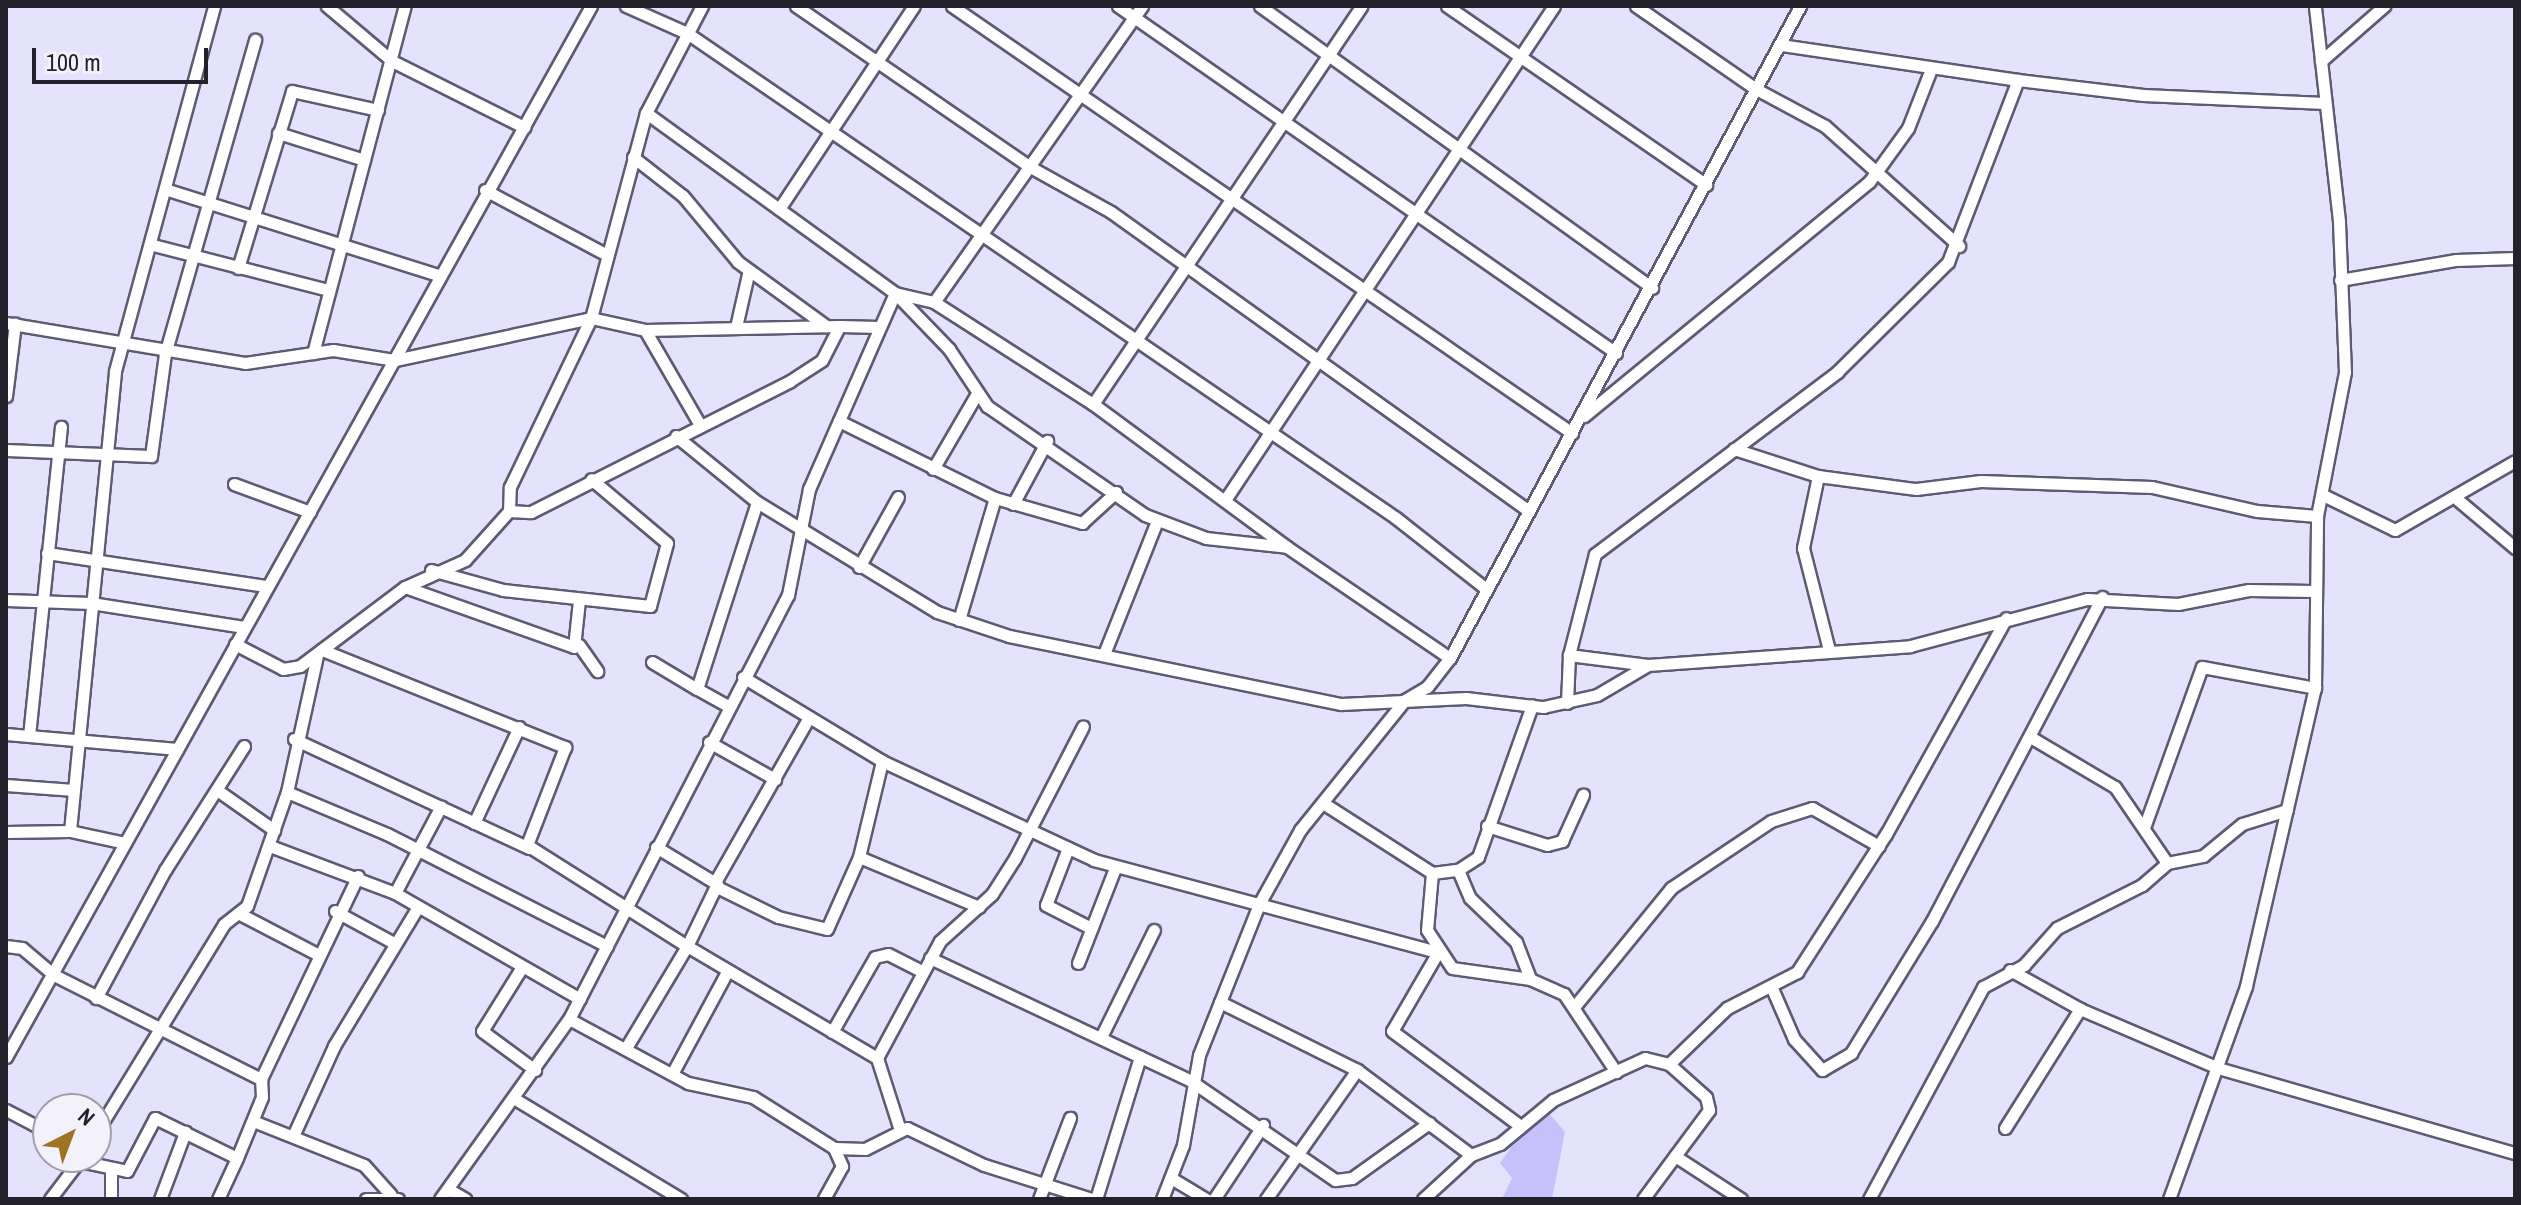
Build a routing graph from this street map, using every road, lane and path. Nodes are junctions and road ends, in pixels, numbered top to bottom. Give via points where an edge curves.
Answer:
1 (214, 6) edge
2 (327, 6) edge
3 (405, 6) edge
4 (591, 6) edge
5 (626, 6) edge
6 (702, 6) edge
7 (796, 6) edge
8 (914, 6) edge
9 (952, 6) edge
10 (1118, 6) edge
11 (1142, 6) edge
12 (1260, 6) edge
13 (1361, 6) edge
14 (1447, 6) edge
15 (1554, 6) edge
16 (1636, 6) edge
17 (2315, 6) edge
18 (2384, 6) edge
19 (1798, 7) edge
20 (1134, 18) junction
21 (687, 33) junction
22 (255, 40) dead end
23 (1781, 45) junction
24 (1328, 55) junction
25 (1520, 56) junction
26 (392, 61) junction
27 (877, 61) junction
28 (2321, 61) junction
29 (1931, 69) junction
30 (2018, 80) junction
31 (1756, 89) junction
32 (1082, 95) junction
33 (2325, 103) junction
34 (378, 110) junction
35 (646, 113) junction
36 (1283, 122) junction
37 (524, 127) junction
38 (829, 132) junction
39 (278, 133) junction
40 (1458, 148) junction
41 (633, 157) junction
42 (364, 160) junction
43 (1032, 168) junction
44 (1879, 171) junction
45 (1706, 185) junction
46 (168, 190) junction
47 (485, 190) junction
48 (1232, 199) junction
49 (212, 204) junction
50 (779, 209) junction
51 (1415, 213) junction
52 (253, 215) junction
53 (984, 240) junction
54 (340, 242) junction
55 (153, 245) junction
56 (1959, 246) junction
57 (607, 255) junction
58 (196, 258) junction
59 (2515, 258) edge
60 (1181, 266) junction
61 (238, 268) junction
62 (749, 270) junction
63 (438, 275) junction
64 (2340, 280) junction
65 (1652, 288) junction
66 (1363, 289) junction
67 (328, 290) junction
68 (895, 293) junction
69 (934, 302) junction
70 (591, 318) junction
71 (10, 323) edge
72 (826, 326) junction
73 (839, 326) junction
74 (736, 327) junction
75 (879, 327) junction
76 (645, 330) junction
77 (1134, 344) junction
78 (121, 347) junction
79 (313, 353) junction
80 (1616, 353) junction
81 (165, 354) junction
82 (1317, 357) junction
83 (395, 360) junction
84 (976, 395) junction
85 (6, 396) edge
86 (1093, 404) junction
87 (1579, 420) junction
88 (839, 421) junction
89 (699, 423) junction
90 (61, 427) dead end
91 (1572, 433) junction
92 (1266, 435) junction
93 (676, 436) junction
94 (1047, 441) junction
95 (1734, 449) junction
96 (6, 450) edge
97 (59, 452) junction
98 (106, 456) junction
99 (2515, 461) edge
100 (933, 469) junction
101 (1818, 476) junction
102 (591, 479) junction
103 (234, 484) dead end
104 (1116, 492) junction
105 (2323, 495) junction
106 (898, 497) dead end
107 (1227, 497) junction
108 (995, 498) junction
109 (2458, 500) junction
110 (757, 502) junction
111 (1013, 504) junction
112 (509, 511) junction
113 (1529, 511) junction
114 (310, 512) junction
115 (2317, 516) junction
116 (1157, 521) junction
117 (799, 529) junction
118 (1287, 547) junction
119 (2515, 548) edge
120 (47, 553) junction
121 (98, 557) junction
122 (859, 567) junction
123 (431, 570) junction
124 (266, 586) junction
125 (405, 587) junction
126 (1485, 588) junction
127 (2313, 591) junction
128 (2102, 597) junction
129 (41, 599) junction
130 (6, 600) edge
131 (579, 600) junction
132 (91, 603) junction
133 (2006, 618) junction
134 (959, 620) junction
135 (244, 627) junction
136 (235, 644) junction
137 (579, 645) junction
138 (1829, 650) junction
139 (320, 653) junction
140 (1104, 654) junction
141 (1569, 655) junction
142 (1450, 658) junction
143 (652, 662) dead end
144 (1648, 665) junction
145 (597, 671) dead end
146 (743, 677) junction
147 (2315, 688) junction
148 (697, 689) junction
149 (1405, 700) junction
150 (1567, 703) junction
151 (1532, 705) junction
152 (728, 706) junction
153 (809, 717) junction
154 (1083, 726) dead end
155 (519, 727) junction
156 (6, 734) edge
157 (29, 736) junction
158 (2032, 738) junction
159 (79, 739) junction
160 (294, 739) junction
161 (709, 742) junction
162 (244, 746) dead end
163 (177, 749) junction
164 (882, 761) junction
165 (775, 779) junction
166 (6, 785) edge
167 (74, 790) junction
168 (217, 790) junction
169 (287, 792) junction
170 (1583, 795) dead end
171 (1323, 803) junction
172 (441, 806) junction
173 (2287, 810) junction
174 (474, 823) junction
175 (2145, 825) junction
176 (1487, 826) junction
177 (274, 830) junction
178 (70, 831) junction
179 (1030, 831) junction
180 (6, 832) edge
181 (125, 843) junction
182 (270, 846) junction
183 (1879, 846) junction
184 (656, 847) junction
185 (529, 848) junction
186 (1068, 848) junction
187 (419, 850) junction
188 (859, 857) junction
189 (2167, 863) junction
190 (1115, 868) junction
191 (1458, 870) junction
192 (1432, 873) junction
193 (358, 876) junction
194 (716, 885) junction
195 (395, 893) junction
196 (1259, 904) junction
197 (418, 907) junction
198 (625, 907) junction
199 (979, 907) junction
200 (335, 911) junction
201 (240, 914) junction
202 (1091, 928) junction
203 (1154, 930) dead end
204 (394, 943) junction
205 (6, 946) edge
206 (607, 946) junction
207 (687, 946) junction
208 (1438, 952) junction
209 (317, 954) junction
210 (930, 958) junction
211 (1078, 963) dead end
212 (522, 967) junction
213 (2010, 970) junction
214 (922, 971) junction
215 (727, 972) junction
216 (54, 975) junction
217 (1530, 979) junction
218 (1771, 986) junction
219 (96, 998) junction
220 (580, 999) junction
221 (1220, 1002) junction
222 (1574, 1007) junction
223 (2080, 1009) junction
224 (569, 1019) junction
225 (157, 1031) junction
226 (832, 1032) junction
227 (1102, 1035) junction
228 (626, 1048) junction
229 (6, 1057) edge
230 (1140, 1057) junction
231 (877, 1058) junction
232 (1669, 1064) junction
233 (2218, 1068) junction
234 (535, 1070) junction
235 (1357, 1070) junction
236 (1616, 1072) junction
237 (672, 1074) junction
238 (261, 1079) junction
239 (1191, 1081) junction
240 (515, 1099) junction
241 (112, 1106) edge
242 (6, 1110) edge
243 (1070, 1118) dead end
244 (253, 1121) junction
245 (1429, 1123) junction
246 (32, 1124) edge
247 (1263, 1125) junction
248 (1519, 1125) junction
249 (899, 1127) junction
250 (2005, 1128) dead end
251 (185, 1132) junction
252 (293, 1136) junction
253 (834, 1148) junction
254 (1298, 1151) junction
255 (2515, 1153) edge
256 (1471, 1155) junction
257 (1675, 1156) junction
258 (237, 1158) junction
259 (112, 1172) edge
260 (70, 1173) edge
261 (111, 1173) edge
262 (1171, 1178) junction
263 (1044, 1185) junction
264 (444, 1194) edge
265 (395, 1197) edge
266 (50, 1199) edge
267 (111, 1199) edge
268 (160, 1199) edge
269 (218, 1199) edge
270 (366, 1199) edge
271 (465, 1199) edge
272 (681, 1199) edge
273 (824, 1199) edge
274 (1039, 1199) edge
275 (1094, 1199) edge
276 (1162, 1199) edge
277 (1206, 1199) edge
278 (1214, 1199) edge
279 (1266, 1199) edge
280 (1423, 1199) edge
281 (1643, 1199) edge
282 (1741, 1199) edge
283 (1869, 1199) edge
284 (2169, 1199) edge

1 - 46 street
2 - 26 street
3 - 26 street
4 - 37 street
5 - 21 street
6 - 21 street
7 - 27 street
8 - 27 street
9 - 32 street
10 - 20 street
11 - 20 street
12 - 24 street
13 - 24 street
14 - 25 street
15 - 25 street
16 - 31 street
17 - 28 street
18 - 28 street
19 - 23 street
20 - 32 street
20 - 36 street
21 - 35 street
21 - 38 street
22 - 49 street
23 - 29 street
23 - 31 street
24 - 36 street
24 - 40 street
25 - 40 street
25 - 45 street
26 - 34 street
26 - 37 street
27 - 38 street
27 - 43 street
28 - 33 street
29 - 30 street
29 - 44 street via 1913,118
30 - 33 street via 2143,95
30 - 56 street
31 - 44 street via 1825,126
31 - 45 street
32 - 43 street
32 - 48 street
33 - 64 street
34 - 39 street via 295,89
34 - 42 street
35 - 41 street
35 - 50 street
36 - 48 street
36 - 51 street
37 - 47 street
38 - 50 street
38 - 53 street
39 - 42 street
39 - 52 street
40 - 51 street
40 - 65 street
41 - 57 street
41 - 62 street via 683,196
42 - 54 street
43 - 53 street
43 - 60 street via 1111,212
44 - 56 street
44 - 87 street via 1757,280
45 - 65 street
46 - 49 street
46 - 55 street
47 - 57 street
47 - 63 street
48 - 60 street
48 - 66 street
49 - 52 street
49 - 58 street
50 - 68 street
51 - 66 street
51 - 80 street
52 - 54 street
52 - 61 street
53 - 69 street
53 - 77 street
54 - 63 street
54 - 67 street
55 - 58 street
55 - 78 street
56 - 95 street via 1837,372
57 - 70 street
58 - 61 street
58 - 81 street
59 - 64 street via 2456,260
60 - 77 street
60 - 82 street
61 - 67 street
62 - 72 street
62 - 74 street
63 - 83 street
64 - 105 street via 2345,372
65 - 80 street
66 - 82 street
66 - 91 street
67 - 79 street
68 - 69 street
68 - 75 street
68 - 84 street via 949,349
69 - 86 street
70 - 76 street
70 - 83 street
70 - 112 street via 510,487
71 - 78 street
71 - 85 street
72 - 73 street
72 - 74 street
73 - 75 street
73 - 89 street via 815,366
74 - 76 street
75 - 88 street
76 - 89 street
77 - 86 street
77 - 92 street
78 - 81 street
78 - 98 street
79 - 81 street via 245,363
79 - 83 street
80 - 87 street
81 - 98 street via 151,456
82 - 92 street
82 - 113 street
83 - 114 street
84 - 94 street
84 - 100 street
86 - 107 street
87 - 91 street
88 - 100 street
88 - 117 street
89 - 93 street
90 - 97 street
91 - 113 street
92 - 107 street
92 - 126 street via 1396,518
93 - 102 street
93 - 110 street
94 - 104 street
94 - 111 street
95 - 101 street
95 - 141 street via 1595,554
96 - 97 street
97 - 98 street
97 - 120 street
98 - 121 street
99 - 109 street
100 - 108 street
101 - 115 street via 1916,489 1981,481 2152,487 2257,511
101 - 138 street via 1803,548
102 - 112 street via 531,512
102 - 131 street via 667,547 650,606 595,596
103 - 114 street
104 - 111 street via 1082,523
104 - 116 street
105 - 109 street via 2395,530
105 - 115 street
106 - 122 street
107 - 118 street
108 - 111 street
108 - 134 street
109 - 119 street
110 - 117 street
110 - 148 street
112 - 123 street via 465,560
113 - 126 street
114 - 124 street
115 - 127 street
116 - 118 street via 1206,538
116 - 140 street
117 - 122 street
117 - 146 street via 788,595
118 - 142 street
120 - 121 street
120 - 129 street
121 - 124 street
121 - 132 street
122 - 134 street
123 - 125 street
123 - 131 street
124 - 135 street
125 - 137 street
125 - 139 street
126 - 142 street
127 - 128 street via 2249,590 2178,604
127 - 147 street
128 - 133 street
128 - 158 street
129 - 130 street
129 - 132 street
129 - 157 street
131 - 137 street
132 - 135 street
132 - 159 street
133 - 138 street via 1937,641
133 - 183 street
134 - 140 street
135 - 136 street
136 - 139 street via 283,669
136 - 163 street
137 - 145 street
138 - 144 street
139 - 155 street
139 - 160 street
140 - 149 street via 1341,704
141 - 144 street
141 - 150 street
142 - 149 street via 1427,687
143 - 148 street
144 - 150 street
146 - 152 street
146 - 153 street
147 - 173 street
147 - 175 street via 2202,667
148 - 152 street
149 - 151 street
149 - 171 street
150 - 151 street
151 - 176 street
152 - 161 street
153 - 164 street
153 - 165 street
154 - 179 street
155 - 174 street
155 - 185 street via 566,751
156 - 157 street
157 - 159 street
158 - 175 street via 2115,787
158 - 218 street via 1851,1053 1822,1070 1794,1039
159 - 163 street
159 - 167 street
160 - 169 street
160 - 172 street
161 - 165 street
161 - 184 street
162 - 168 street
163 - 181 street
164 - 179 street
164 - 188 street
165 - 194 street
166 - 167 street
167 - 178 street
168 - 177 street
168 - 219 street
169 - 177 street
169 - 187 street
170 - 176 street via 1562,841 1547,845
171 - 192 street
171 - 196 street
172 - 174 street
172 - 187 street
173 - 189 street via 2242,824 2203,856
173 - 233 street via 2246,986
174 - 185 street
175 - 189 street
176 - 191 street via 1478,857
177 - 182 street
178 - 180 street
178 - 181 street
179 - 186 street
179 - 199 street
181 - 216 street
182 - 193 street
182 - 201 street
183 - 218 street via 1797,972
183 - 222 street via 1812,808 1771,821 1671,888
184 - 194 street
184 - 198 street
185 - 198 street
186 - 190 street
186 - 202 street via 1046,905
187 - 195 street
187 - 206 street
188 - 194 street via 827,929 778,917
188 - 199 street
189 - 213 street via 2142,885 2057,928 2030,960
190 - 196 street
190 - 202 street
191 - 192 street
191 - 217 street via 1470,898 1516,942
192 - 208 street via 1427,930
193 - 195 street
193 - 200 street
194 - 207 street
195 - 197 street
196 - 208 street
196 - 221 street
197 - 204 street
197 - 212 street
198 - 206 street
198 - 207 street
199 - 210 street
200 - 204 street
200 - 209 street
201 - 209 street
201 - 225 street via 224,924
202 - 211 street
203 - 227 street
204 - 252 street via 334,1046
205 - 216 street via 33,954
206 - 220 street
207 - 215 street
207 - 228 street
208 - 217 street via 1474,976
208 - 248 street via 1392,1031
209 - 238 street
210 - 214 street
210 - 227 street
212 - 220 street
212 - 234 street via 482,1031
213 - 223 street
213 - 283 street via 1983,987
214 - 226 street via 888,954 875,957
214 - 231 street
215 - 226 street
215 - 237 street
216 - 219 street
216 - 229 street
217 - 222 street
218 - 232 street via 1709,1021
219 - 225 street
220 - 224 street
221 - 235 street
221 - 239 street
222 - 236 street
223 - 233 street
223 - 250 street
224 - 228 street
224 - 234 street
225 - 238 street
225 - 241 street
226 - 231 street
227 - 230 street
228 - 237 street
230 - 239 street
230 - 275 street
231 - 249 street
232 - 236 street via 1652,1056
232 - 257 street via 1709,1103
233 - 255 street
233 - 284 street
234 - 240 street
235 - 245 street
235 - 254 street
236 - 248 street
237 - 253 street via 753,1097
238 - 244 street
239 - 247 street
239 - 262 street
240 - 264 street
240 - 272 street
242 - 246 street
243 - 263 street
244 - 252 street
244 - 258 street
245 - 254 street via 1344,1180
245 - 256 street
247 - 254 street
247 - 278 street
248 - 256 street via 1500,1144
249 - 253 street via 865,1149
249 - 263 street
251 - 258 street
251 - 259 street via 155,1118 127,1171
251 - 268 street
252 - 265 street via 364,1165
253 - 273 street via 842,1166
254 - 279 street
256 - 280 street
257 - 281 street
257 - 282 street
258 - 269 street
260 - 266 street
261 - 267 street
262 - 276 street
262 - 277 street
263 - 274 street
263 - 275 street
264 - 271 street
265 - 270 street

